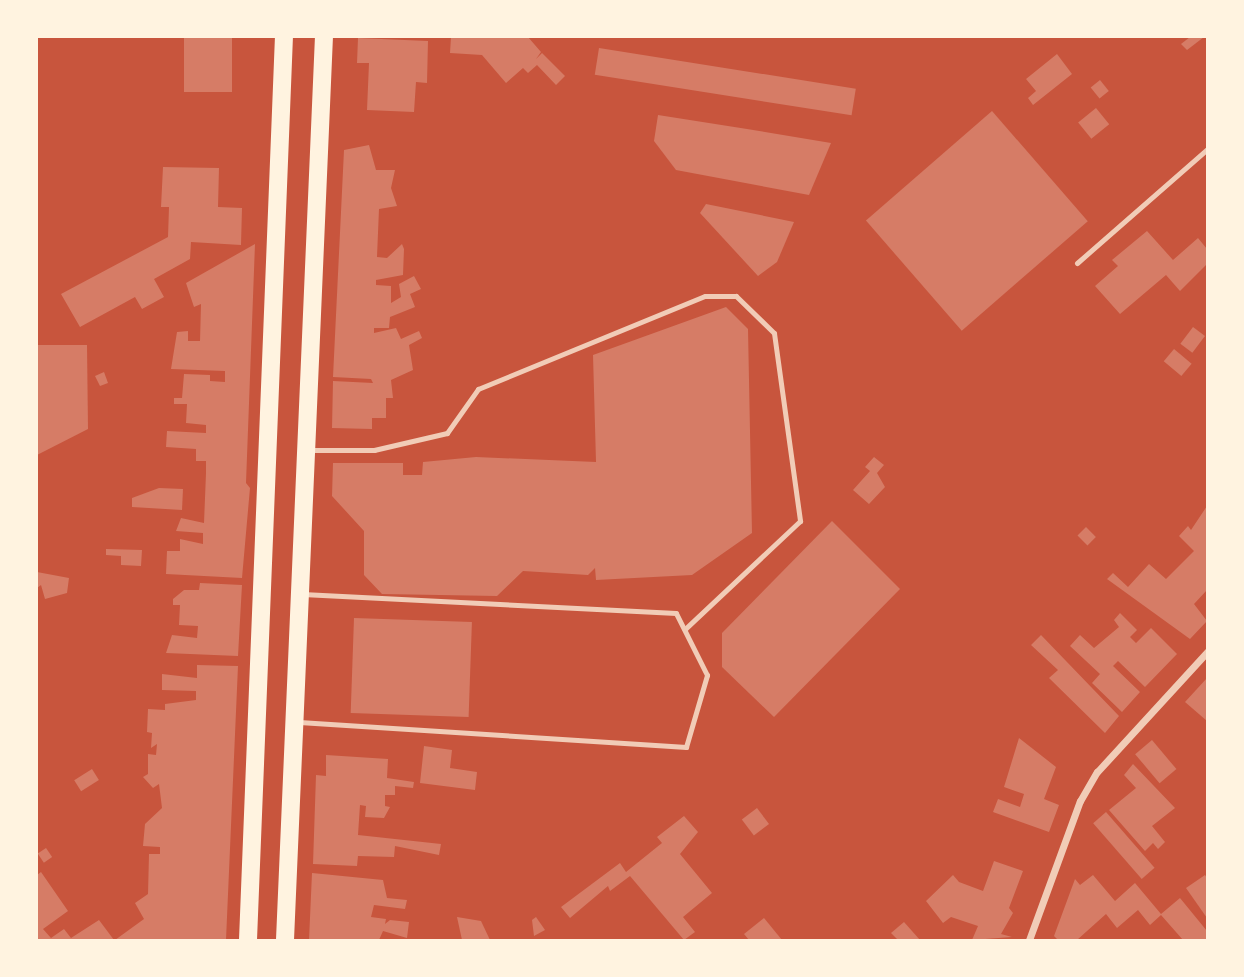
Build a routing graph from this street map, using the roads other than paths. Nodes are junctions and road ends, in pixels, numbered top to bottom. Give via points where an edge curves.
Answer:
1 (284, 37) edge
2 (324, 37) edge
3 (1207, 149) edge
4 (1077, 263) dead end
5 (305, 450) junction
6 (299, 594) junction
7 (685, 629) junction
8 (1207, 652) edge
9 (293, 722) junction
10 (248, 940) edge
11 (285, 940) edge
12 (1029, 940) edge

1 - 10 main road
2 - 5 main road
3 - 4 lane
5 - 6 main road
5 - 7 lane via 374,450 447,433 478,389 705,296 736,296 774,333 800,521
6 - 7 lane via 676,613
6 - 9 main road
7 - 9 lane via 707,675 686,747
8 - 12 street via 1097,772 1080,801
9 - 11 main road

